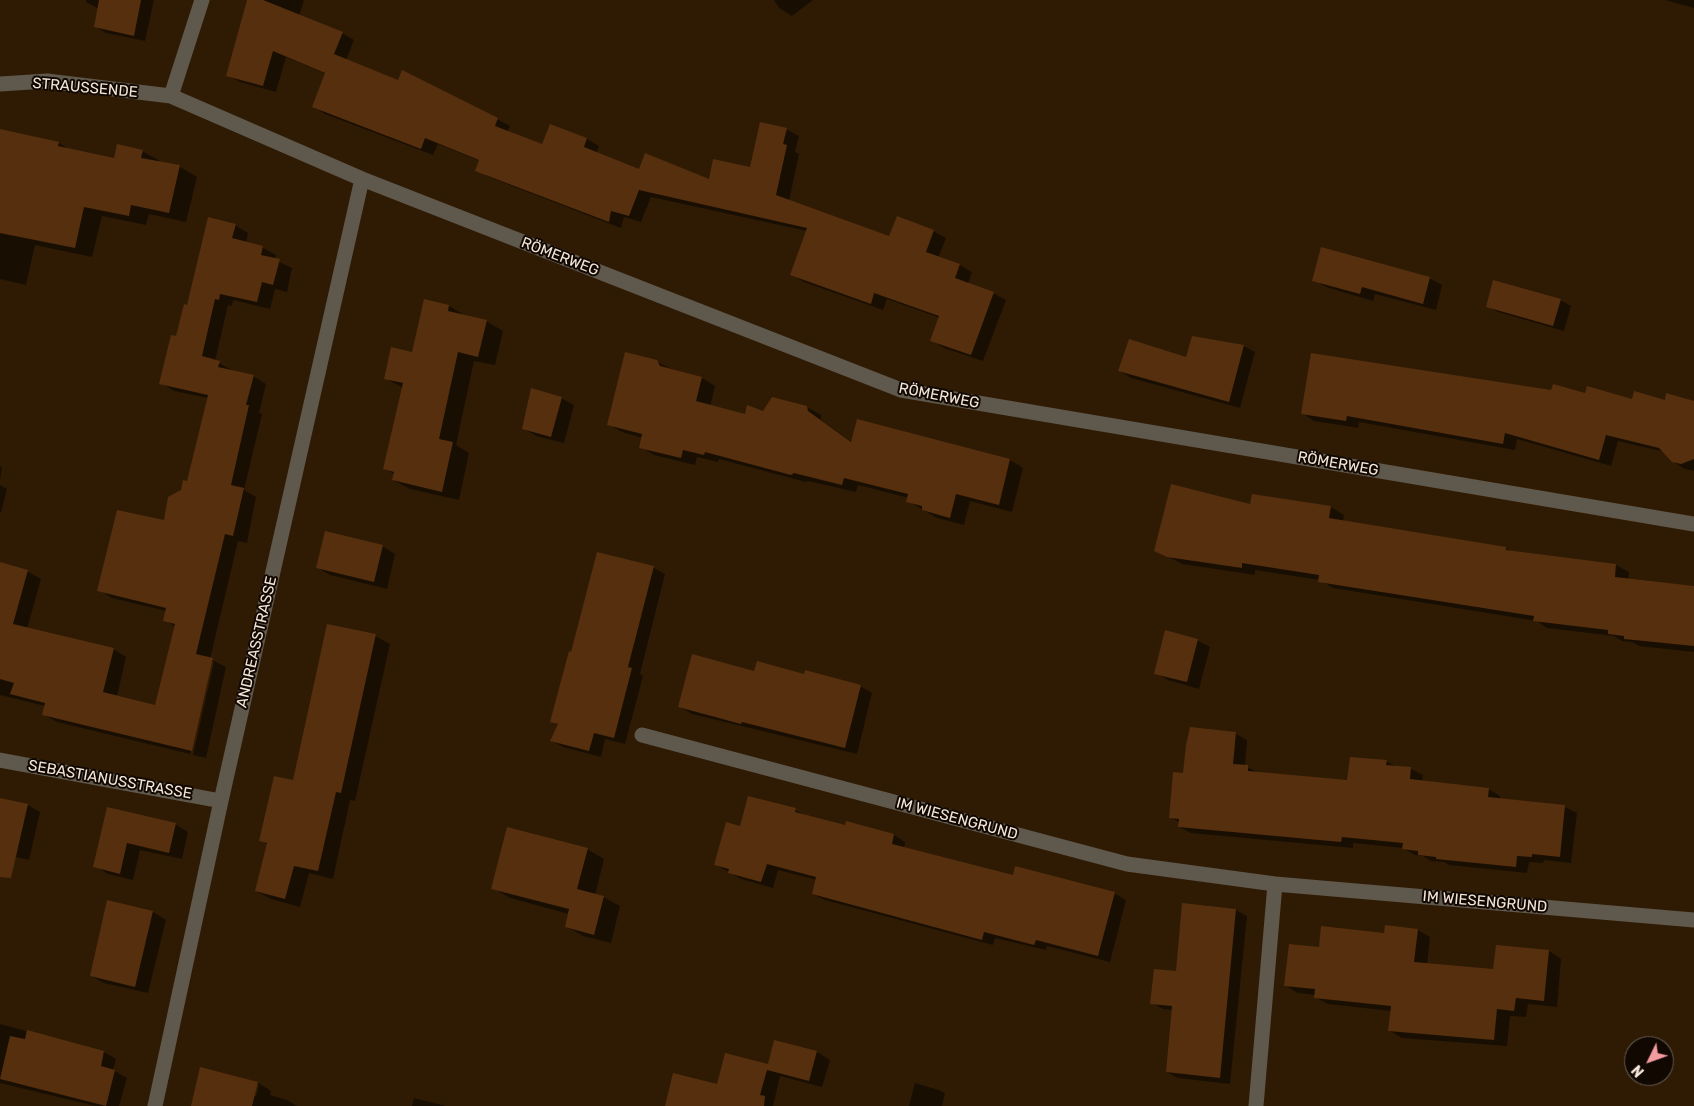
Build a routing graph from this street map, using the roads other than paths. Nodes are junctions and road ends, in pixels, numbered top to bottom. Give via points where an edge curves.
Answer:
1 (202, 0) edge
2 (0, 84) edge
3 (170, 96) junction
4 (362, 179) junction
5 (1694, 524) edge
6 (642, 735) dead end
7 (0, 760) edge
8 (221, 801) junction
9 (1276, 884) junction
10 (1694, 920) edge
11 (155, 1106) edge
12 (1256, 1106) edge

1 - 3 street
2 - 3 street, STRAUSSENDE via 46,81
3 - 4 street, RÖMERWEG
4 - 5 street, RÖMERWEG via 901,390
4 - 8 street, ANDREASSTRASSE
6 - 9 street, IM WIESENGRUND via 1127,864
7 - 8 street, SEBASTIANUSSTRASSE
8 - 11 street, ANDREASSTRASSE
9 - 10 street, IM WIESENGRUND
9 - 12 street

